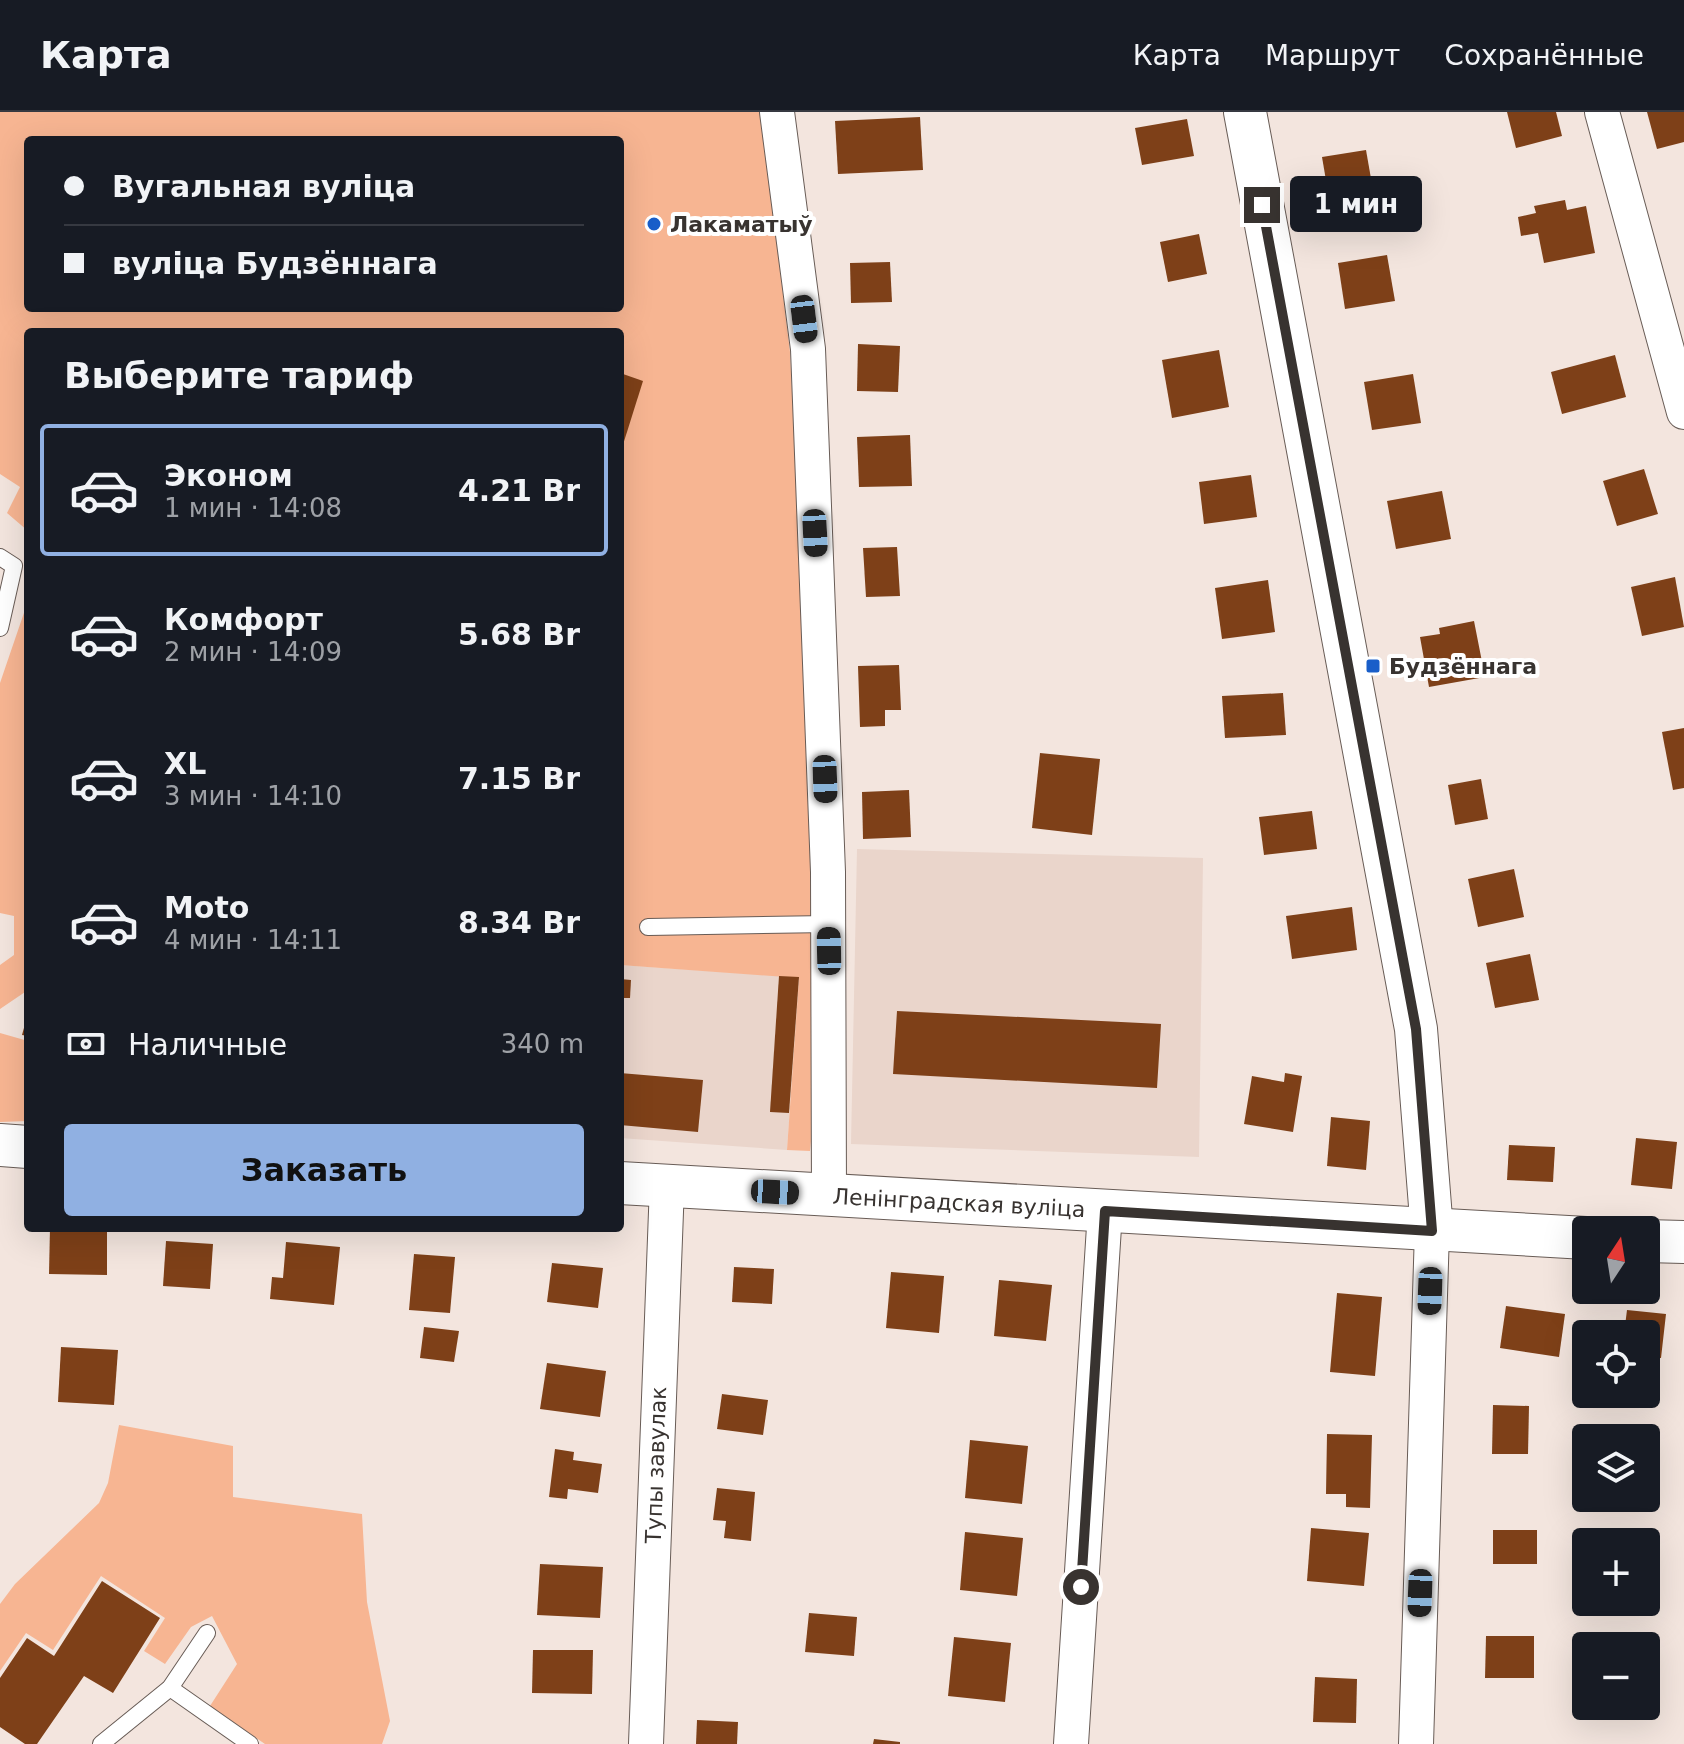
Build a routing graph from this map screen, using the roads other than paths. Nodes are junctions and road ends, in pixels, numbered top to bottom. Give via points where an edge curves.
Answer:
1 (777, 112) edge
2 (1245, 112) edge
3 (1602, 112) edge
4 (1684, 412) edge
5 (0, 557) edge
6 (0, 628) edge
7 (829, 924) junction
8 (648, 927) dead end
9 (0, 1145) edge
10 (24, 1147) edge
11 (624, 1183) edge
12 (667, 1185) junction
13 (829, 1195) junction
14 (1105, 1211) junction
15 (1432, 1231) junction
16 (1572, 1237) edge
17 (1660, 1241) edge
18 (1684, 1242) edge
19 (207, 1633) dead end
20 (170, 1688) junction
21 (101, 1744) edge
22 (250, 1744) edge
23 (646, 1744) edge
24 (1071, 1744) edge
25 (1416, 1744) edge

1 - 7 street via 808,349
2 - 15 street via 1416,1029
3 - 4 street
5 - 6 lane via 14,566
7 - 8 lane
7 - 13 street
9 - 10 street
11 - 12 street, Ленінградская вуліца
12 - 13 street, Ленінградская вуліца
12 - 23 street, Тупы завулак
13 - 14 street, Ленінградская вуліца
14 - 15 street, Ленінградская вуліца
14 - 24 street
15 - 16 street, Ленінградская вуліца
15 - 25 street
17 - 18 street
19 - 20 lane
20 - 21 lane
20 - 22 lane

